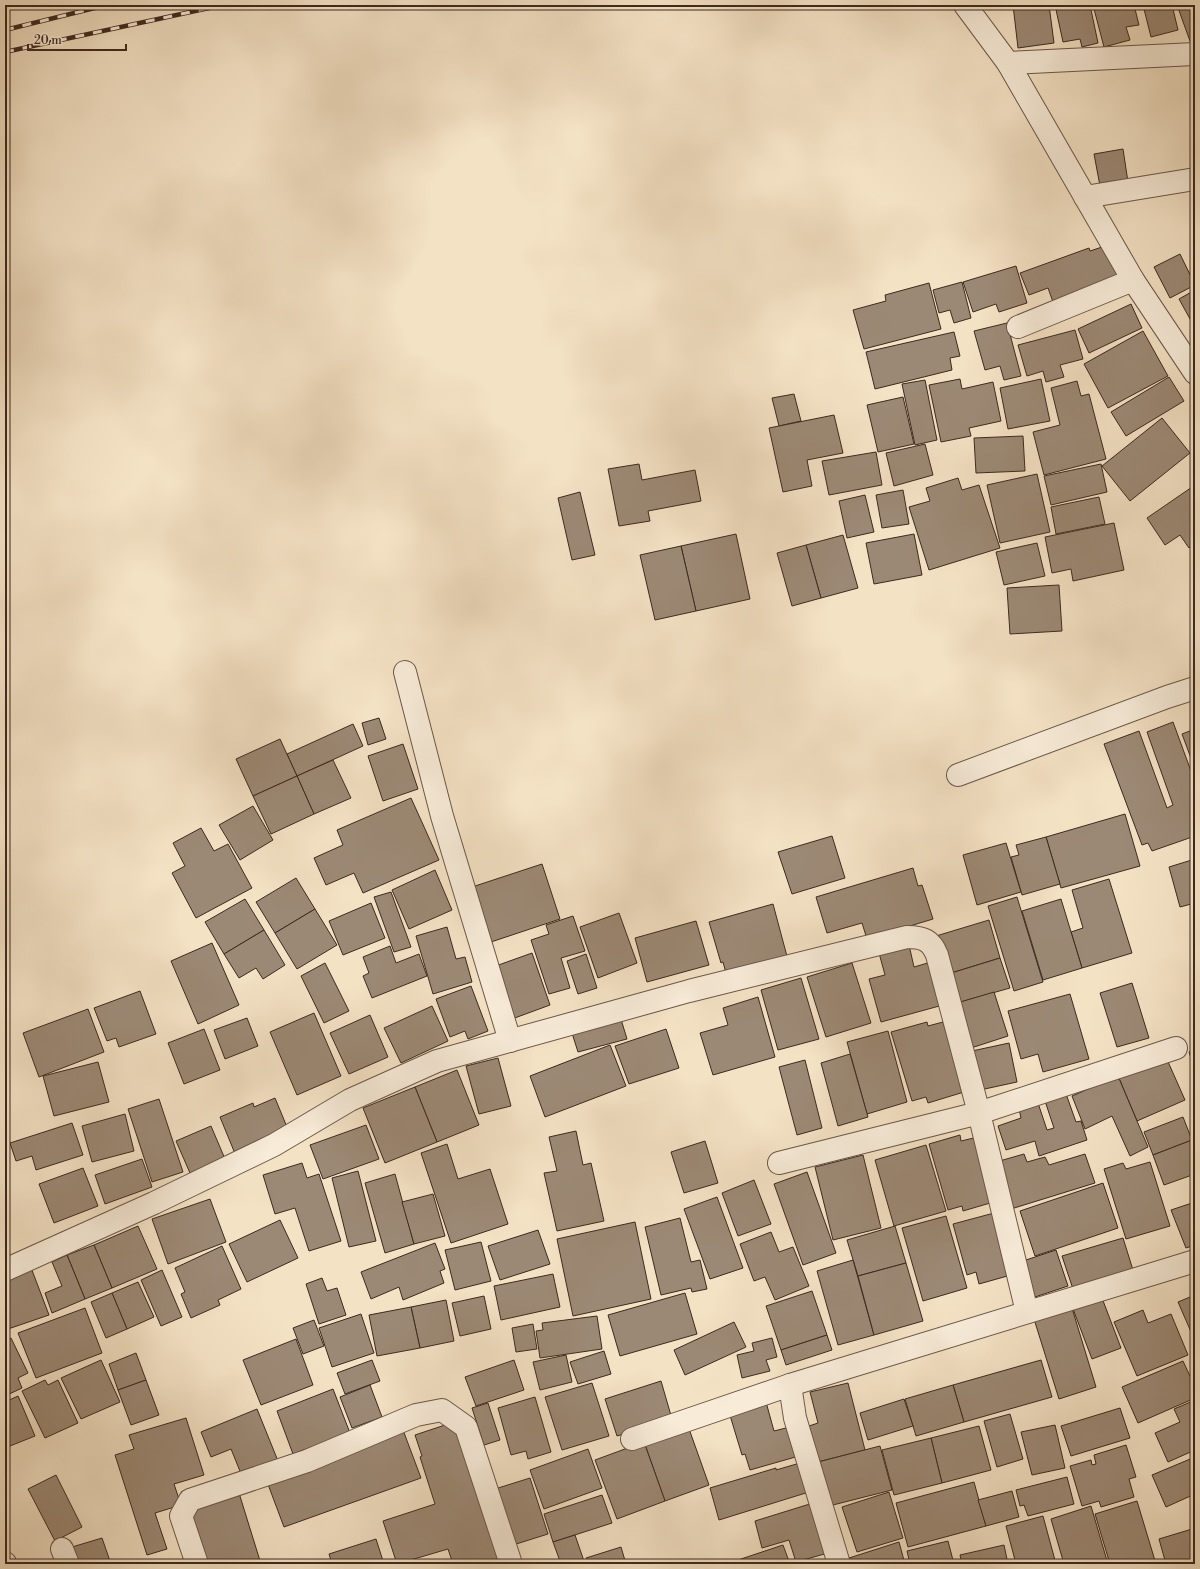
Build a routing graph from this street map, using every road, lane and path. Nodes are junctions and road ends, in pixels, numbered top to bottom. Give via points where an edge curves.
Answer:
1 (965, 5) edge
2 (1195, 54) edge
3 (1008, 63) junction
4 (1195, 179) edge
5 (1084, 197) junction
6 (1133, 280) junction
7 (1018, 327) dead end
8 (1195, 373) edge
9 (405, 672) dead end
10 (1195, 688) edge
11 (958, 775) dead end
12 (510, 1042) junction
13 (1176, 1048) dead end
14 (979, 1113) junction
15 (779, 1163) dead end
16 (1195, 1261) edge
17 (5, 1270) edge
18 (1027, 1312) junction
19 (790, 1385) junction
20 (632, 1439) dead end
21 (198, 1564) edge
22 (511, 1564) edge
23 (839, 1564) edge

1 - 3 street
2 - 3 street
3 - 5 street
4 - 5 street
5 - 6 street
6 - 7 street
6 - 8 street
9 - 12 street via 442,816
10 - 11 street
12 - 14 street via 689,991 907,937 921,937 934,947 937,955
12 - 17 street via 437,1061 350,1100 274,1145
13 - 14 street
14 - 15 street
14 - 18 street
16 - 18 street
18 - 19 street
19 - 20 street
19 - 23 street via 795,1418
21 - 22 street via 181,1516 190,1500 308,1460 416,1415 442,1410 466,1427

